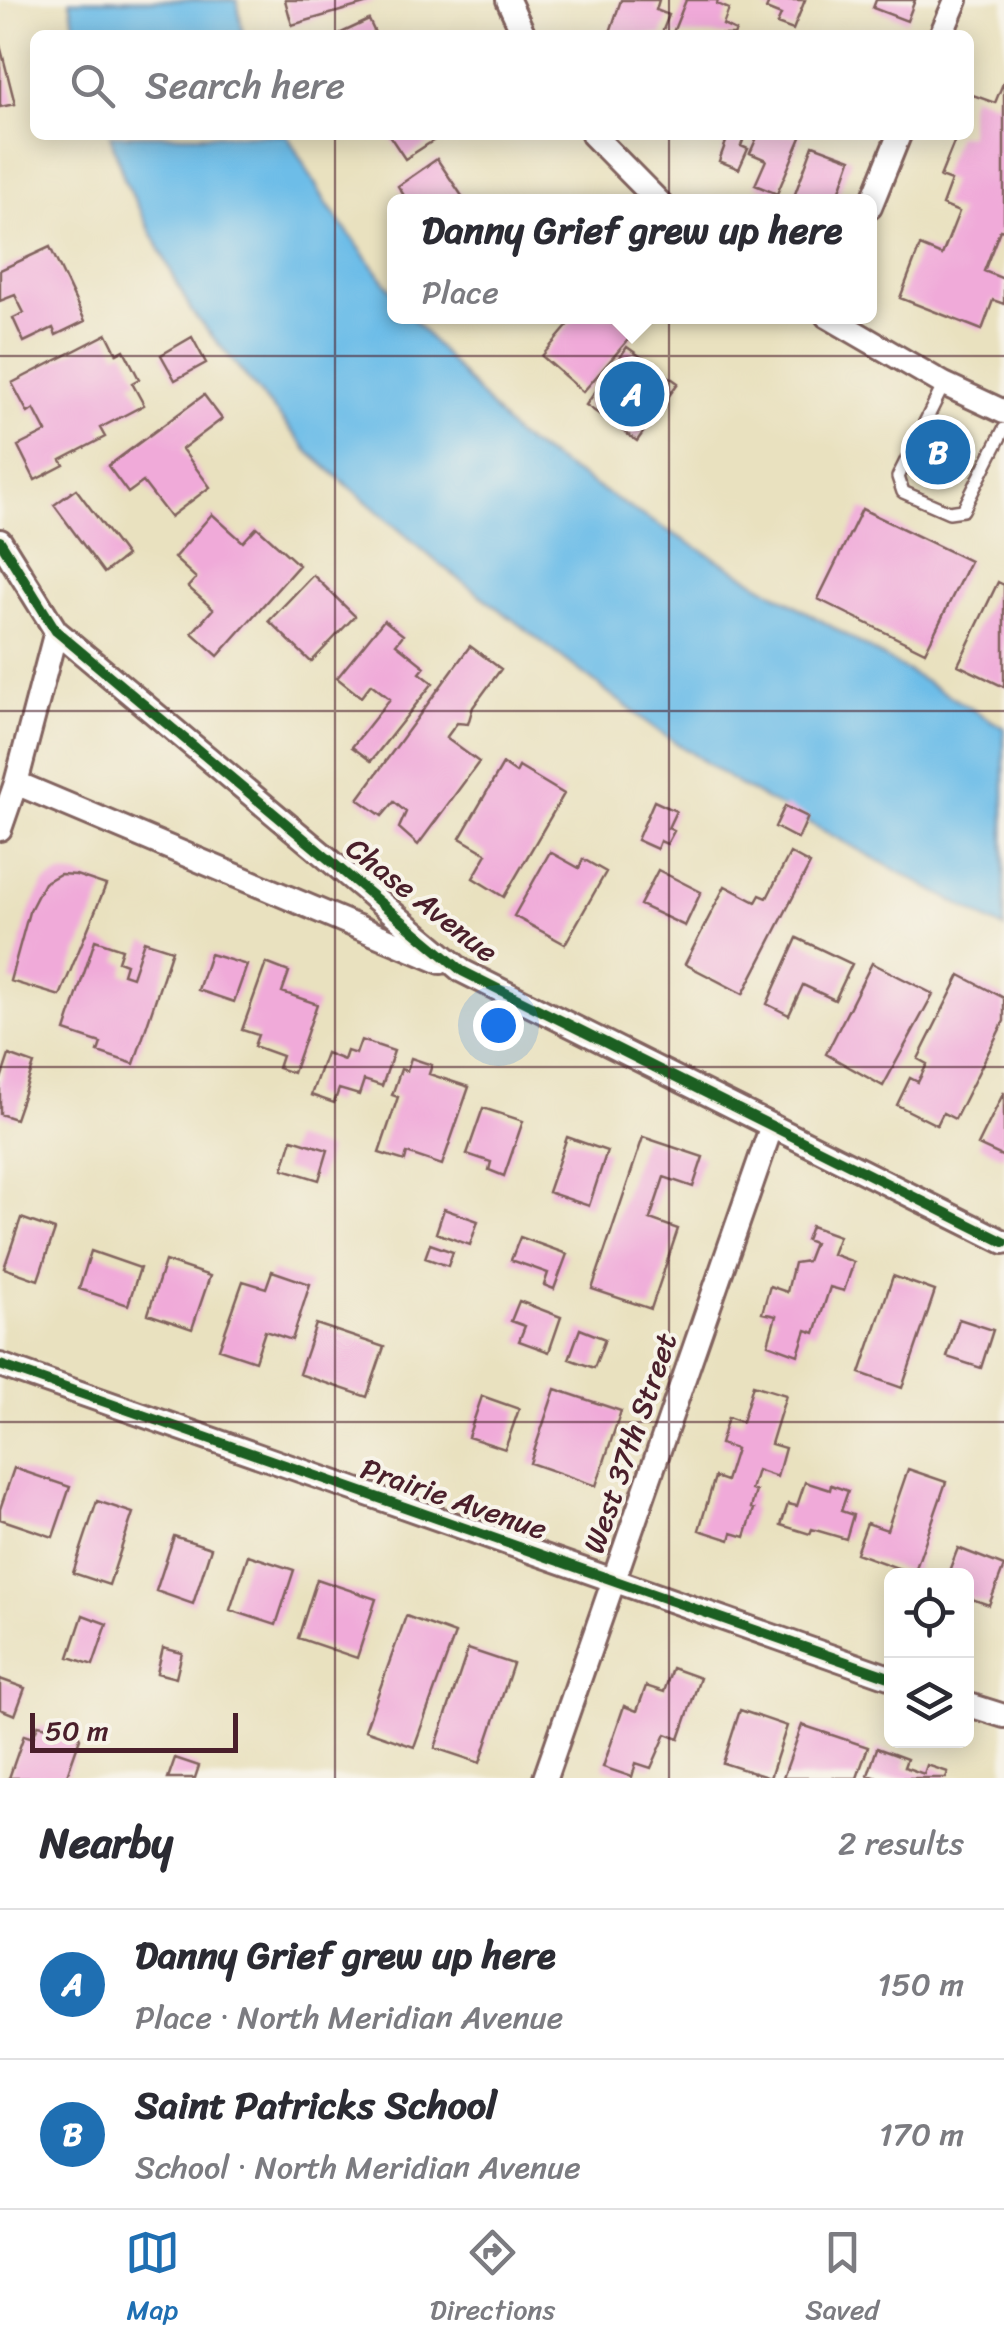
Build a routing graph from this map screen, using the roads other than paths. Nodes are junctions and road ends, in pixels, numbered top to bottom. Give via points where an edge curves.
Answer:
1 (508, 0) edge
2 (956, 0) edge
3 (522, 30) edge
4 (943, 30) edge
5 (598, 140) edge
6 (898, 140) edge
7 (651, 194) edge
8 (875, 194) edge
9 (841, 324) edge
10 (944, 384) junction
11 (1004, 412) edge
12 (1004, 429) edge
13 (0, 541) edge
14 (56, 630) junction
15 (16, 783) junction
16 (0, 829) edge
17 (462, 971) junction
18 (771, 1128) junction
19 (1004, 1242) edge
20 (0, 1365) edge
21 (614, 1583) junction
22 (884, 1675) edge
23 (974, 1707) edge
24 (1004, 1716) edge
25 (545, 1778) edge

1 - 3 street
2 - 4 street
5 - 7 street
6 - 8 street
9 - 10 street
10 - 11 street
10 - 12 lane via 898,477 903,492 949,512 962,510
13 - 14 street, Chase Avenue
14 - 15 street
14 - 17 street, Chase Avenue
15 - 16 street
15 - 17 street, Chase Avenue
17 - 18 street, Chase Avenue
18 - 19 street, Chase Avenue
18 - 21 street, West 37th Street
20 - 21 street, Prairie Avenue
21 - 22 street, Prairie Avenue
21 - 25 street, West 37th Street
23 - 24 street

